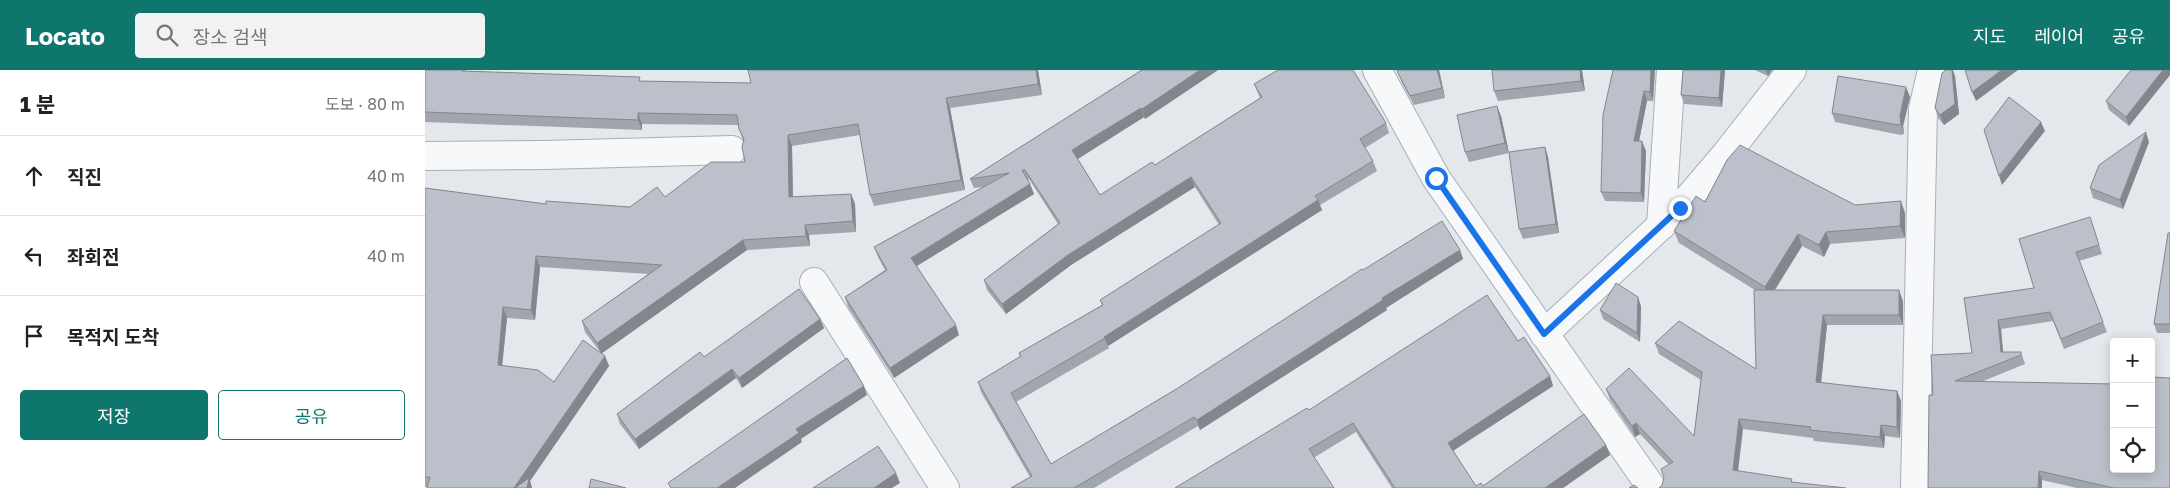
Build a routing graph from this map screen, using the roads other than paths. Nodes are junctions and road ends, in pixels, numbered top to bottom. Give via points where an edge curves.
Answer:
1 (1377, 70) edge
2 (1671, 70) edge
3 (1792, 70) edge
4 (1932, 70) edge
5 (732, 150) dead end
6 (425, 156) edge
7 (1661, 226) junction
8 (814, 282) dead end
9 (1544, 334) junction
10 (945, 488) edge
11 (1652, 488) edge
12 (1915, 488) edge

1 - 9 street via 1436,178
2 - 7 street
3 - 7 street via 1727,154
4 - 12 street via 1923,109
5 - 6 street
7 - 9 street
8 - 10 street
9 - 11 street

